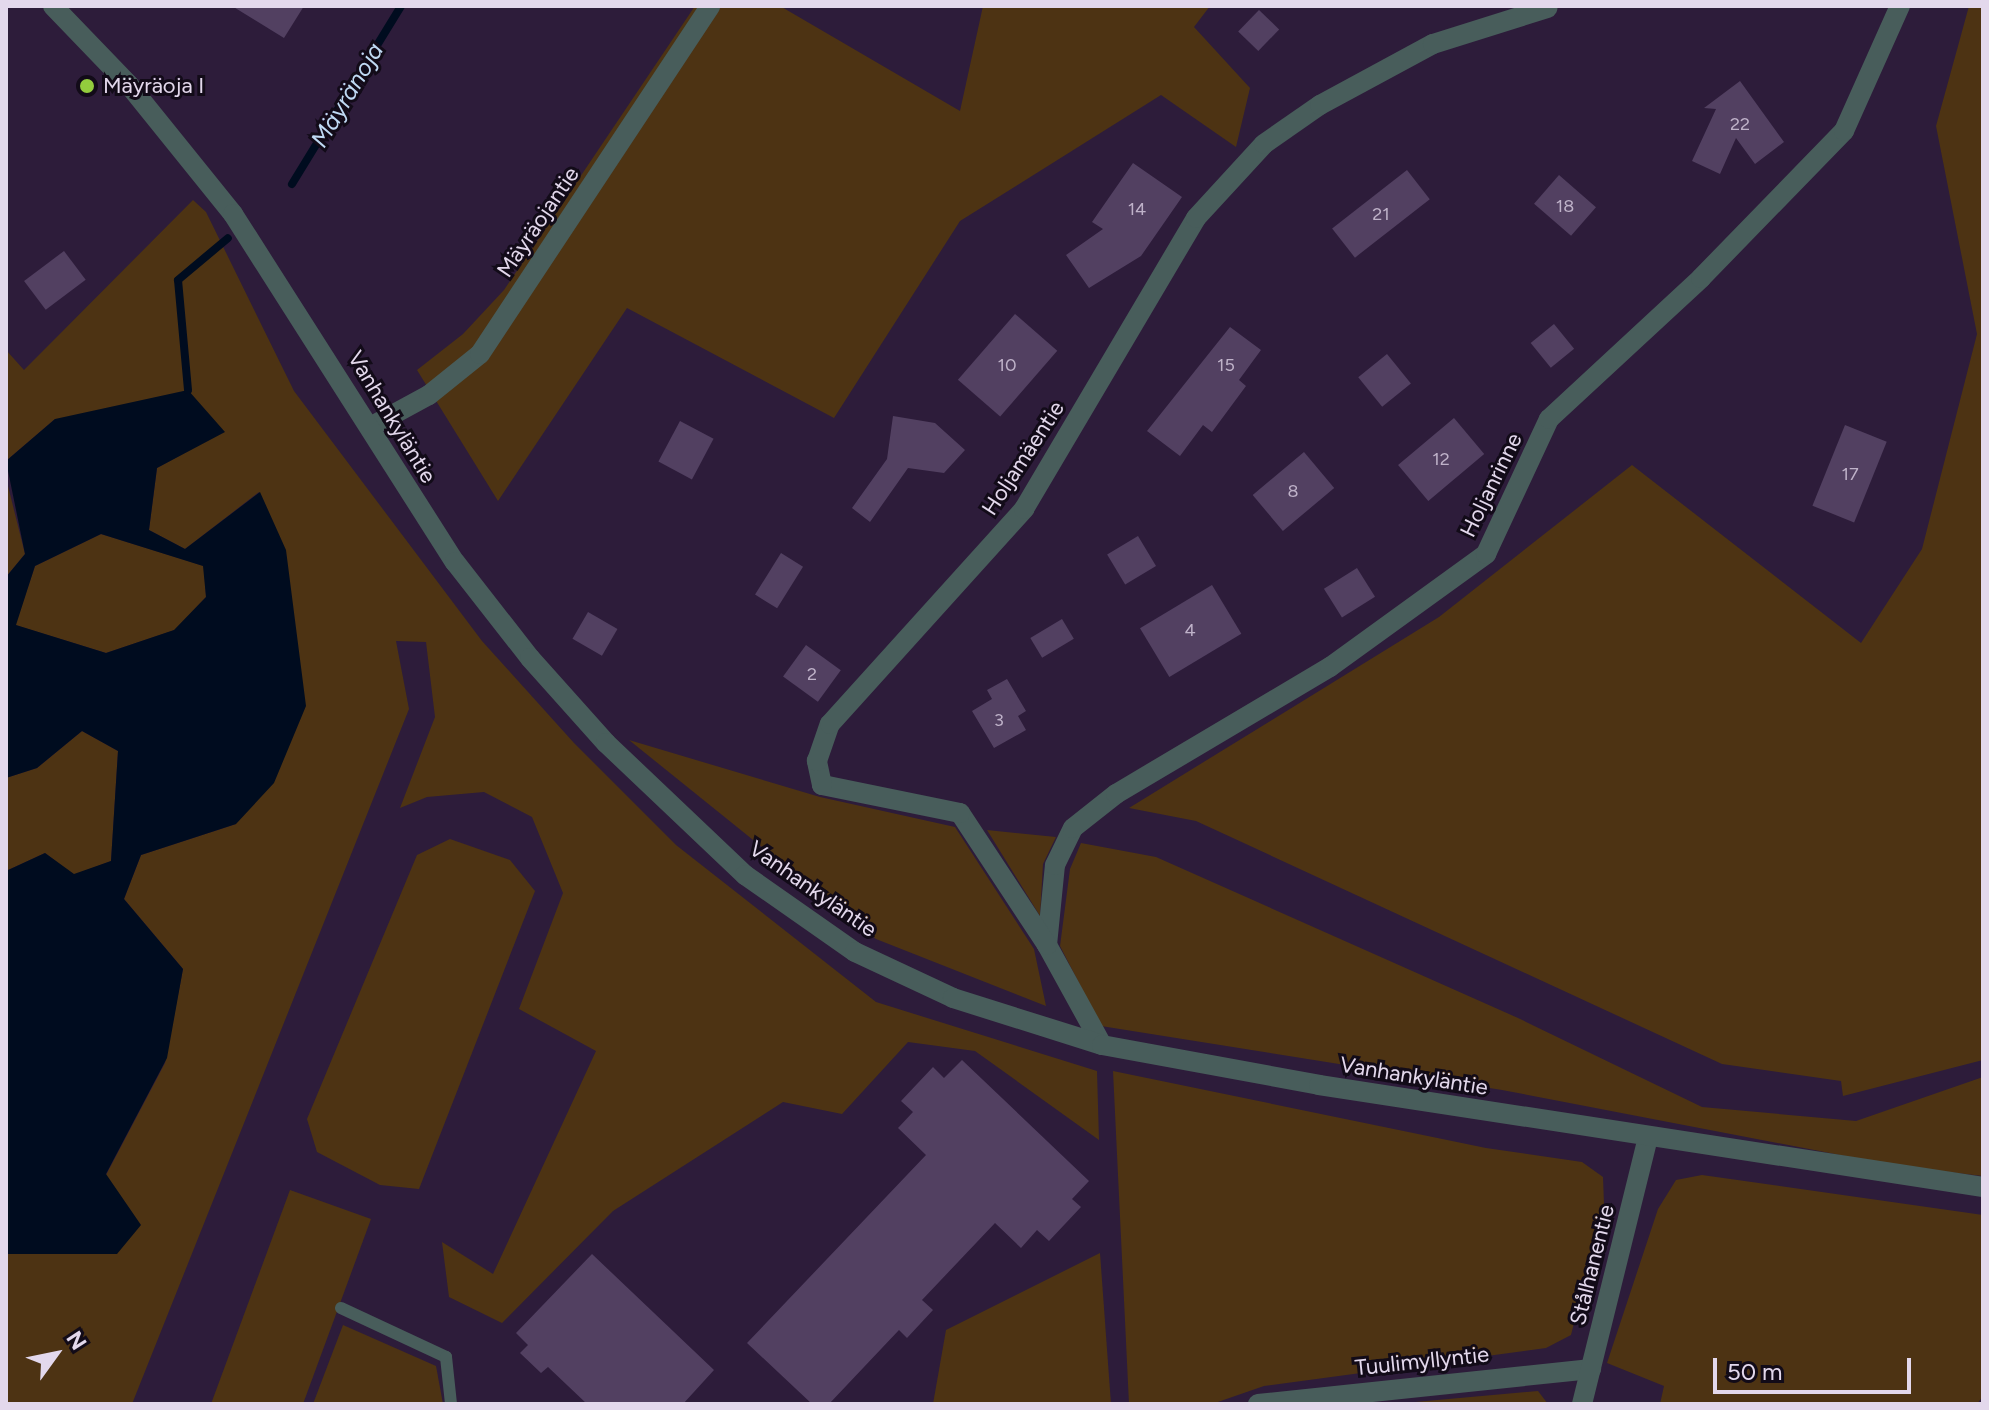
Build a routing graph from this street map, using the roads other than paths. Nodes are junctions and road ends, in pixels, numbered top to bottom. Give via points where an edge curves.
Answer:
1 (53, 6) edge
2 (710, 6) edge
3 (1900, 6) edge
4 (1546, 7) edge
5 (370, 427) junction
6 (1047, 945) junction
7 (1102, 1045) junction
8 (1648, 1138) junction
9 (1983, 1187) edge
10 (341, 1308) dead end
11 (1591, 1369) junction
12 (451, 1404) edge
13 (1258, 1404) edge
14 (1582, 1404) edge

1 - 5 street, Vanhankyläntie via 129,85 202,173 271,269
2 - 5 street, Mäyräojantie via 480,354 429,395
3 - 6 street, Holjanrinne via 1844,131 1701,278 1549,419 1486,554 1330,667 1116,794 1073,828 1055,865
4 - 6 street, Holjamäentie via 1433,44 1320,105 1264,144 1196,218 1024,509 830,724 817,761 822,785 960,813
5 - 7 street, Vanhankyläntie via 455,562 530,658 606,743 745,875 855,952 953,998
6 - 7 street, Holjamäentie
7 - 8 street, Vanhankyläntie
8 - 9 street, Vanhankyläntie
8 - 11 street, Stålhanentie
10 - 12 lane via 446,1357
11 - 13 street, Tuulimyllyntie
11 - 14 street, Stålhanentie

